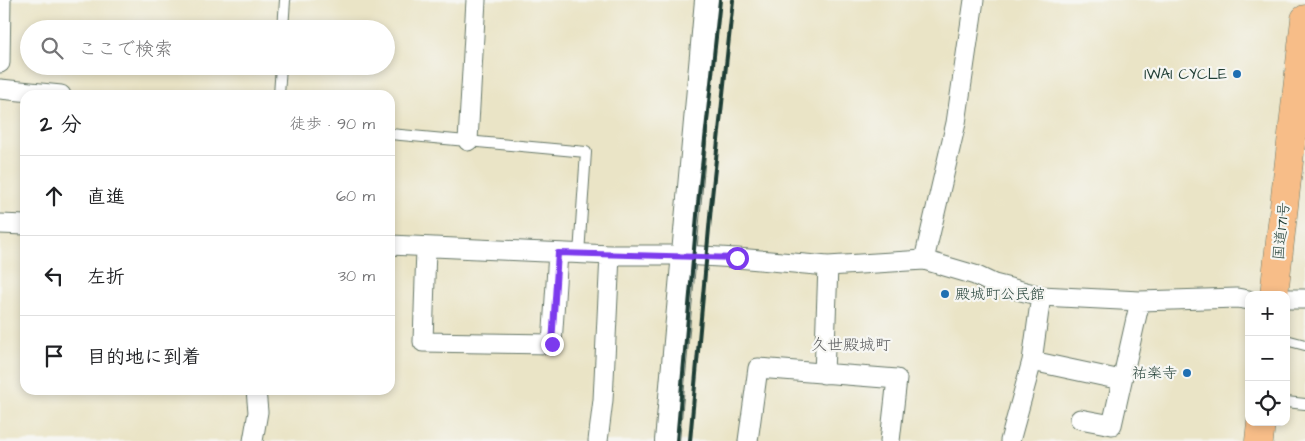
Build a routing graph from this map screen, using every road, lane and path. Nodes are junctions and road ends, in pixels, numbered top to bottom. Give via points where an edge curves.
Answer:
1 (1, 0) edge
2 (286, 0) edge
3 (476, 0) edge
4 (707, 0) edge
5 (974, 0) edge
6 (1305, 19) edge
7 (285, 20) edge
8 (0, 62) edge
9 (280, 75) edge
10 (0, 89) edge
11 (279, 90) edge
12 (20, 91) edge
13 (395, 134) edge
14 (468, 141) junction
15 (0, 224) edge
16 (20, 225) edge
17 (395, 245) edge
18 (426, 248) junction
19 (558, 253) junction
20 (579, 254) junction
21 (610, 255) junction
22 (684, 255) junction
23 (924, 260) junction
24 (828, 266) junction
25 (1274, 291) edge
26 (1040, 296) junction
27 (1245, 299) edge
28 (1290, 299) edge
29 (1305, 299) edge
30 (1140, 302) junction
31 (1290, 341) edge
32 (1305, 345) edge
33 (1032, 361) junction
34 (824, 374) junction
35 (1121, 380) junction
36 (256, 395) edge
37 (1290, 402) edge
38 (1305, 404) edge
39 (1080, 419) dead end
40 (1261, 426) edge
41 (253, 441) edge
42 (598, 441) edge
43 (666, 441) edge
44 (748, 441) edge
45 (890, 441) edge
46 (1010, 441) edge
47 (1259, 441) edge

1 - 8 street
2 - 7 lane
3 - 14 street
4 - 22 street
5 - 23 street via 956,123
6 - 25 highway, 国道171号
9 - 11 lane
10 - 12 street
13 - 14 lane
14 - 20 lane via 586,152
15 - 16 street
17 - 18 street
18 - 19 street
18 - 19 street via 423,342 552,344
19 - 20 street
20 - 21 street
21 - 22 street
21 - 42 street
22 - 24 street
22 - 43 street
23 - 24 street
23 - 26 street
24 - 34 street
26 - 30 street
26 - 33 street
27 - 30 street
28 - 29 street
30 - 35 street
31 - 32 lane
33 - 35 street
33 - 46 street
34 - 44 street via 758,368
34 - 45 street via 897,379
35 - 39 street via 1112,425
36 - 41 street via 258,412
37 - 38 lane
40 - 47 highway

